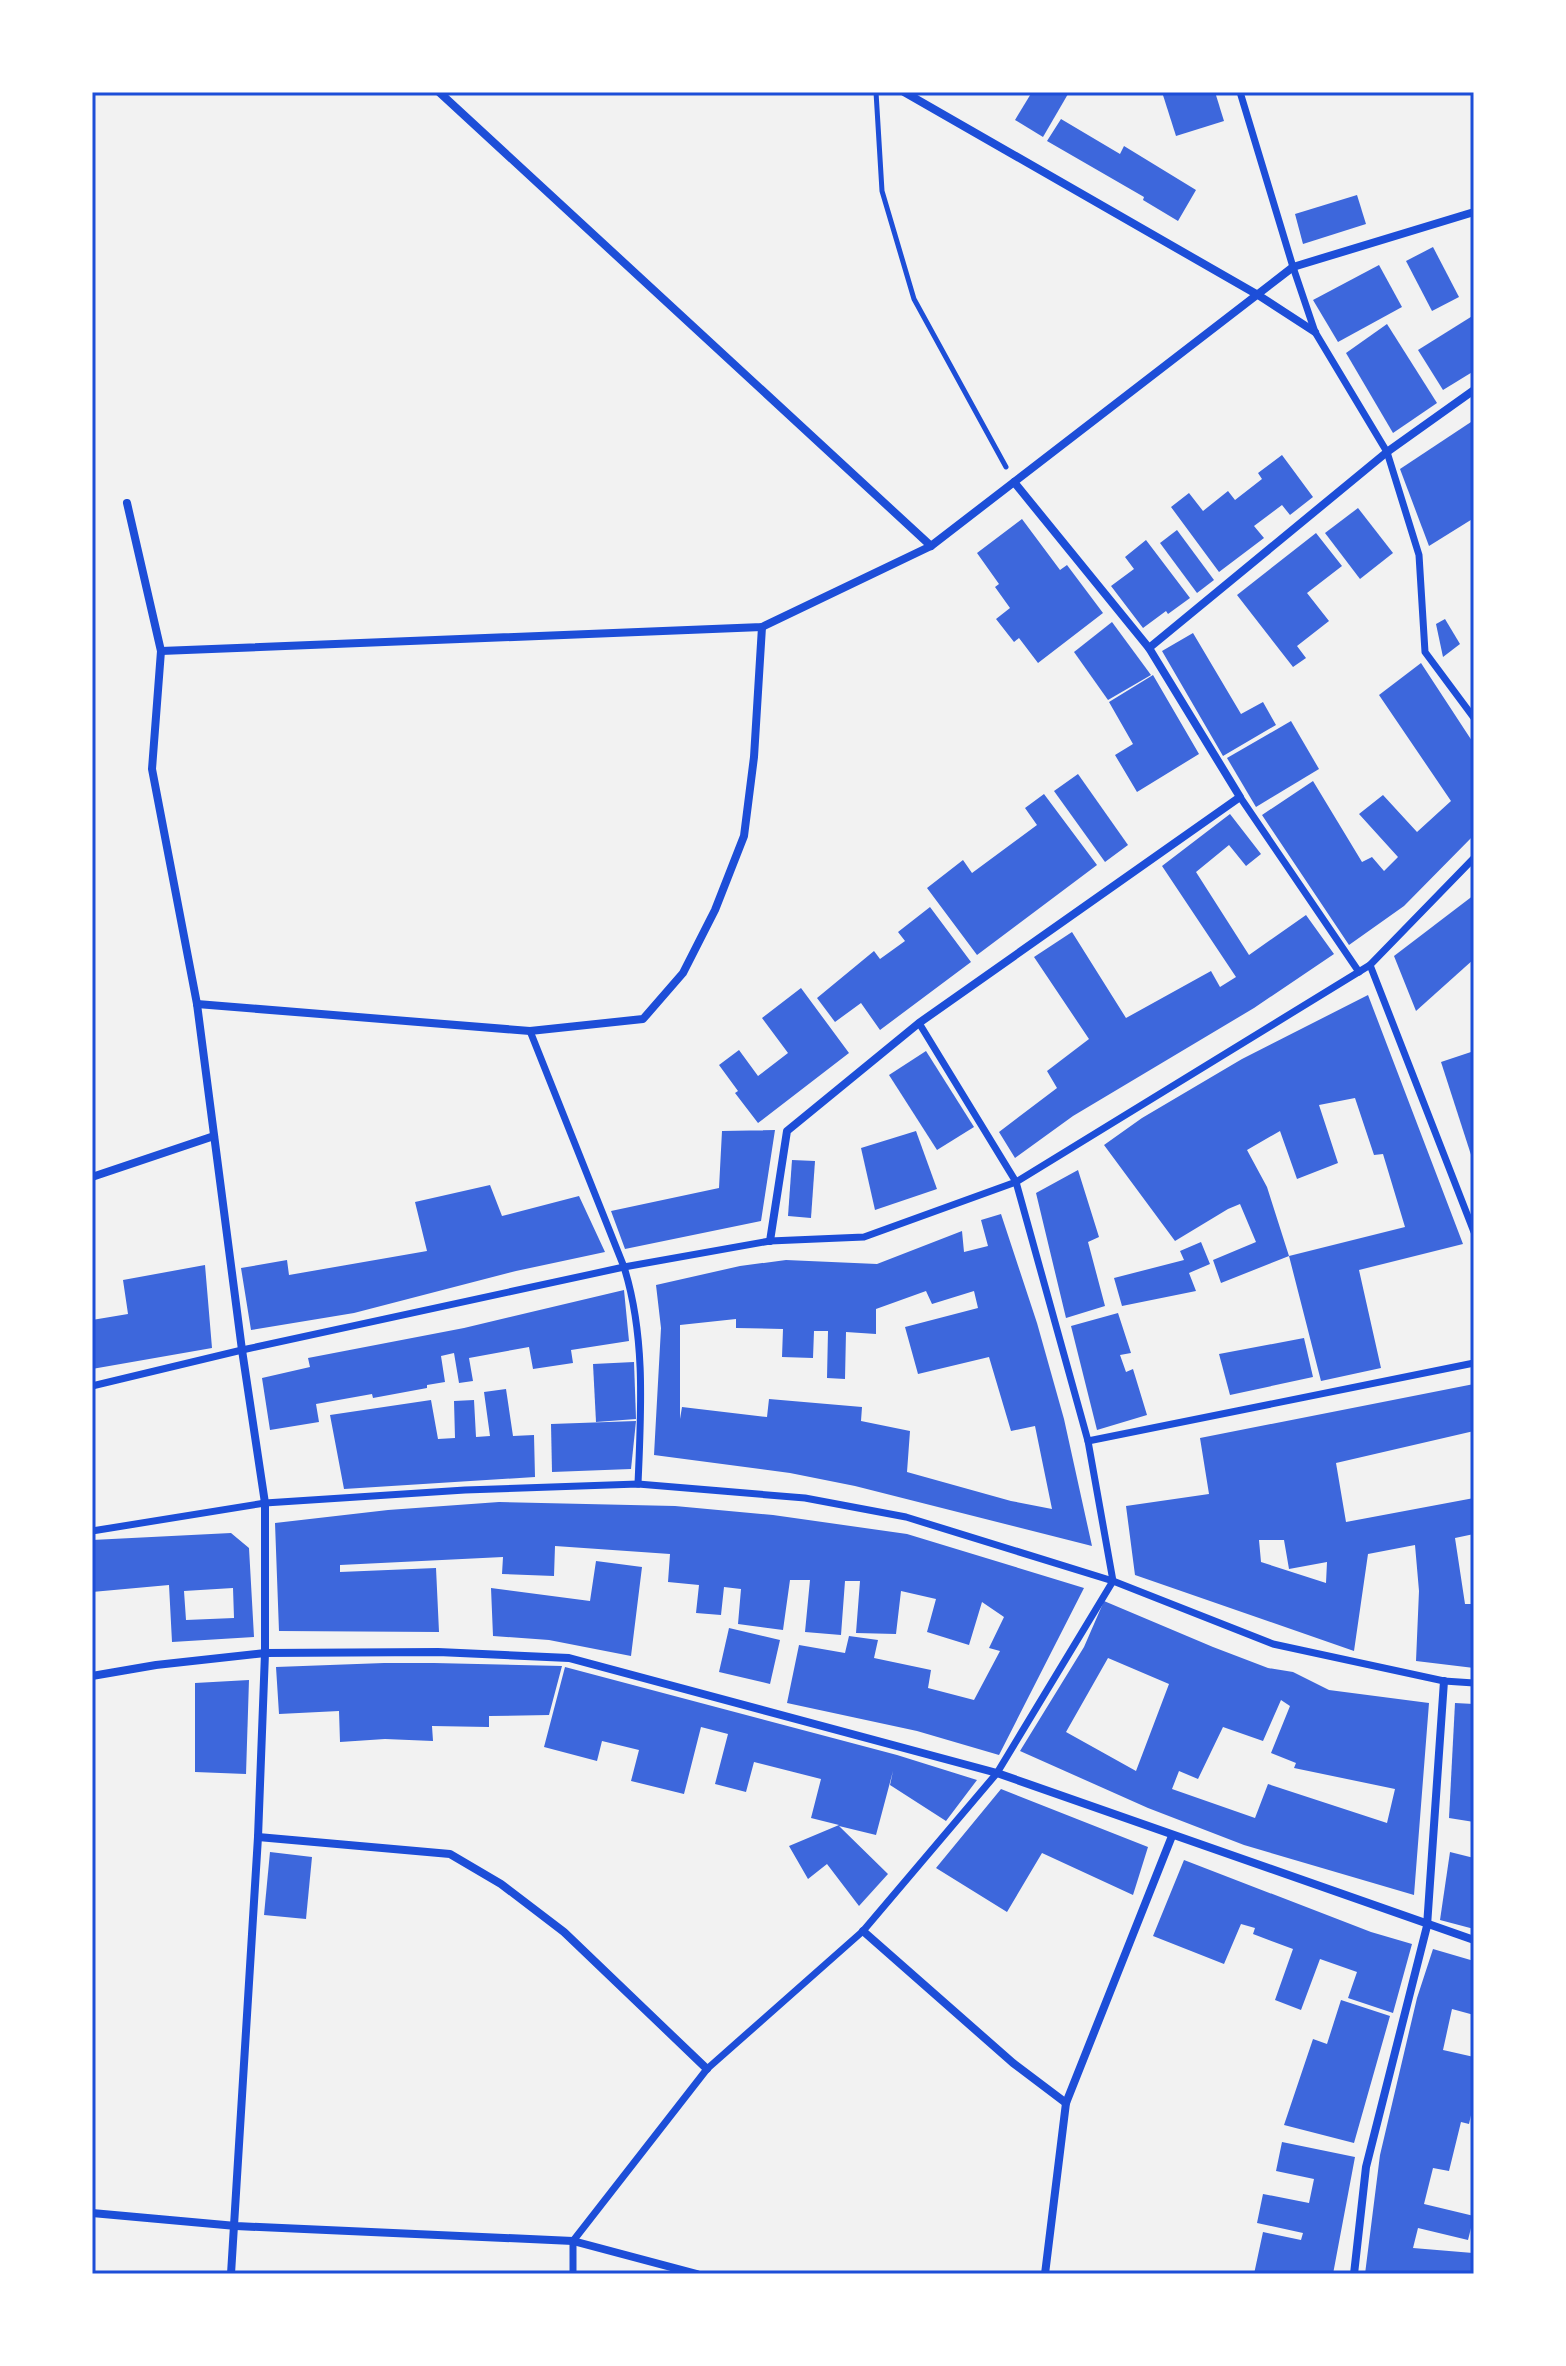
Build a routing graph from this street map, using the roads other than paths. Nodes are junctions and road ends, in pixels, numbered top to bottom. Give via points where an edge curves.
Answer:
1 (439, 92) edge
2 (904, 92) edge
3 (1240, 92) edge
4 (1474, 212) edge
5 (1293, 267) junction
6 (1258, 295) junction
7 (1315, 332) junction
8 (1474, 390) edge
9 (1387, 452) junction
10 (1014, 482) junction
11 (127, 503) dead end
12 (931, 546) junction
13 (762, 627) junction
14 (1149, 648) junction
15 (161, 651) junction
16 (1474, 718) edge
17 (1240, 797) junction
18 (1474, 858) edge
19 (1370, 965) junction
20 (1359, 972) junction
21 (197, 1004) junction
22 (919, 1023) junction
23 (530, 1031) junction
24 (214, 1136) junction
25 (92, 1177) edge
26 (1016, 1182) junction
27 (1474, 1232) edge
28 (770, 1241) junction
29 (624, 1267) junction
30 (242, 1350) junction
31 (1474, 1363) edge
32 (92, 1386) edge
33 (1088, 1441) junction
34 (638, 1484) junction
35 (265, 1503) junction
36 (92, 1531) edge
37 (1113, 1581) junction
38 (265, 1653) junction
39 (92, 1676) edge
40 (1444, 1681) junction
41 (1474, 1683) edge
42 (997, 1773) junction
43 (1172, 1836) junction
44 (258, 1837) junction
45 (1427, 1926) junction
46 (863, 1931) junction
47 (1474, 1940) edge
48 (707, 2069) junction
49 (1066, 2103) junction
50 (92, 2213) edge
51 (236, 2226) junction
52 (573, 2241) junction
53 (231, 2274) edge
54 (573, 2274) edge
55 (697, 2274) edge
56 (1045, 2274) edge
57 (1354, 2274) edge

1 - 12 street
2 - 6 street
3 - 5 street
4 - 5 street
5 - 6 street
5 - 7 street
6 - 7 street
6 - 10 street
7 - 9 street
8 - 9 street
9 - 14 street
9 - 16 street via 1419,555 1425,652
10 - 12 street
10 - 14 street
11 - 15 street
12 - 13 street
13 - 15 street
13 - 23 street via 744,836 683,973 643,1019
14 - 17 street
15 - 21 street via 152,769
17 - 20 street
17 - 22 street
18 - 19 street
19 - 20 street
19 - 27 street
20 - 26 street
21 - 23 street
21 - 24 street
22 - 26 street
22 - 28 street via 787,1131
23 - 29 street
24 - 25 street
24 - 30 street
26 - 28 street via 864,1237
26 - 33 street
28 - 29 street
29 - 30 street
29 - 34 street via 634,1300 642,1397
30 - 32 street
30 - 35 street
31 - 33 street
33 - 37 street
34 - 35 street
34 - 37 street via 805,1498 906,1517
35 - 36 street
35 - 38 street
37 - 40 street via 1273,1644
37 - 42 street
38 - 39 street
38 - 42 street via 569,1658
38 - 44 street
40 - 41 street
40 - 45 street
42 - 43 street
42 - 46 street
43 - 45 street
43 - 49 street
44 - 48 street via 450,1854 501,1884 564,1932
44 - 51 street
45 - 47 street
45 - 57 street via 1366,2167
46 - 48 street
46 - 49 street
48 - 52 street
49 - 56 street
50 - 51 street
51 - 52 street
51 - 53 street
52 - 54 street
52 - 55 street

